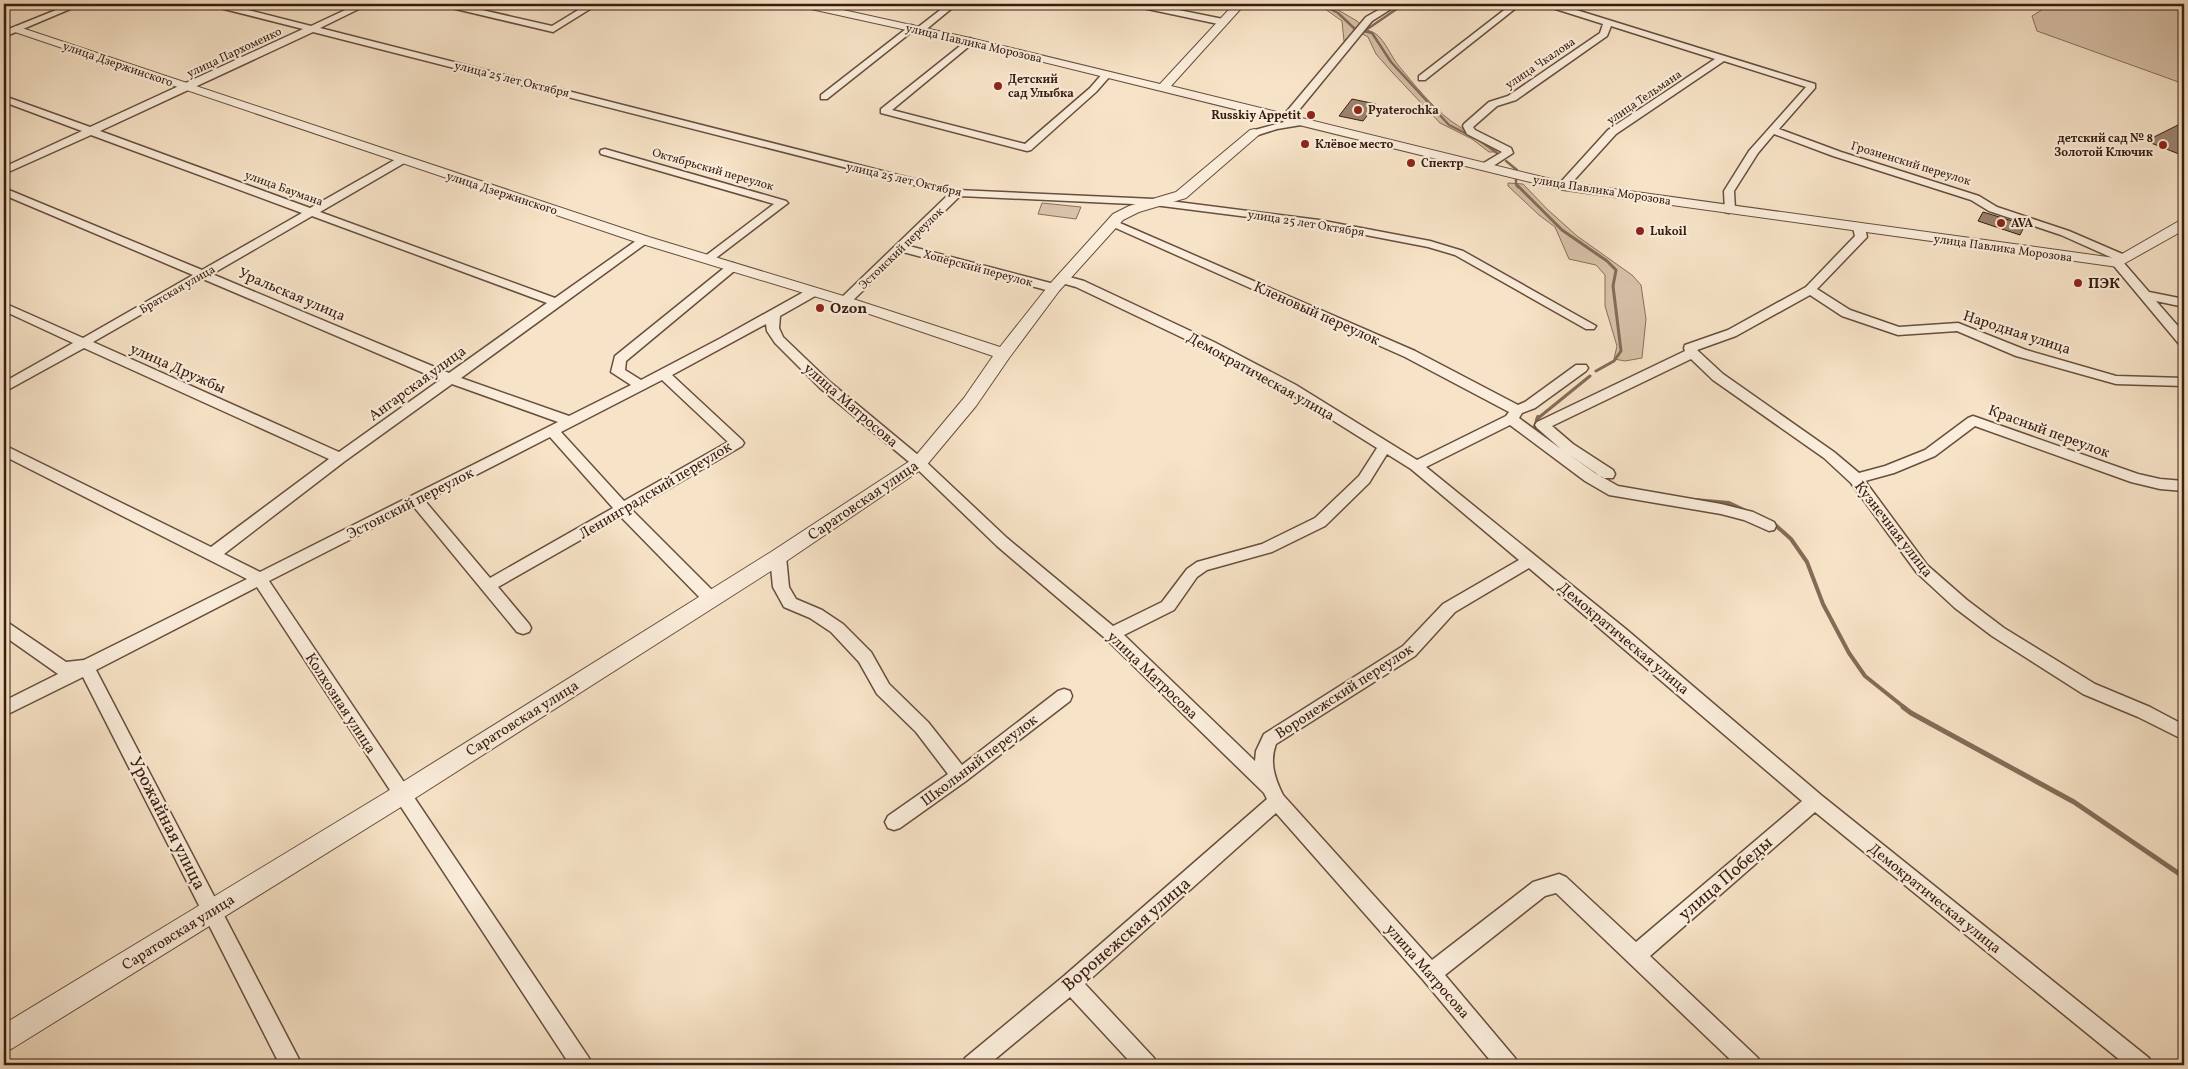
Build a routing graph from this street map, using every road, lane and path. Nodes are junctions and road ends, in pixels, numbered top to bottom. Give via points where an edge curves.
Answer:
1 (78, 4) edge
2 (216, 4) edge
3 (364, 4) edge
4 (446, 4) edge
5 (594, 4) edge
6 (802, 4) edge
7 (953, 4) edge
8 (1138, 4) edge
9 (1240, 4) edge
10 (1395, 4) edge
11 (1517, 4) edge
12 (1550, 4) edge
13 (1223, 22) junction
14 (1608, 22) junction
15 (313, 28) junction
16 (916, 29) junction
17 (8, 30) edge
18 (970, 41) junction
19 (1724, 57) junction
20 (1106, 76) junction
21 (1422, 78) dead end
22 (188, 87) junction
23 (1162, 89) junction
24 (824, 97) dead end
25 (4, 99) edge
26 (1251, 110) junction
27 (1286, 119) junction
28 (1300, 122) junction
29 (1772, 130) junction
30 (91, 132) junction
31 (1255, 133) junction
32 (605, 152) dead end
33 (402, 160) junction
34 (1486, 166) junction
35 (4, 171) edge
36 (1563, 186) junction
37 (4, 191) edge
38 (957, 194) junction
39 (1154, 202) junction
40 (1728, 210) junction
41 (310, 213) junction
42 (1113, 223) junction
43 (2184, 224) edge
44 (1859, 228) junction
45 (644, 240) junction
46 (902, 248) junction
47 (708, 259) junction
48 (2121, 261) junction
49 (733, 267) junction
50 (203, 273) junction
51 (1058, 283) junction
52 (1810, 290) junction
53 (813, 292) junction
54 (2143, 294) junction
55 (845, 301) junction
56 (555, 302) junction
57 (2184, 303) edge
58 (4, 307) edge
59 (774, 315) junction
60 (1590, 326) dead end
61 (2184, 341) edge
62 (83, 343) junction
63 (1692, 353) junction
64 (1003, 354) junction
65 (1581, 368) dead end
66 (664, 374) junction
67 (451, 379) junction
68 (2184, 382) edge
69 (641, 385) junction
70 (4, 388) edge
71 (1514, 414) junction
72 (569, 421) junction
73 (552, 430) junction
74 (1385, 448) junction
75 (4, 450) edge
76 (340, 458) junction
77 (920, 463) junction
78 (1416, 466) junction
79 (1608, 474) dead end
80 (1856, 479) junction
81 (2184, 486) edge
82 (417, 501) junction
83 (623, 510) junction
84 (1769, 526) dead end
85 (211, 554) junction
86 (778, 557) junction
87 (1531, 560) junction
88 (258, 578) junction
89 (488, 586) junction
90 (711, 598) junction
91 (4, 628) edge
92 (523, 628) dead end
93 (1112, 634) junction
94 (86, 667) junction
95 (1064, 696) dead end
96 (4, 709) edge
97 (2184, 733) edge
98 (960, 776) junction
99 (1273, 794) junction
100 (401, 795) junction
101 (1815, 801) junction
102 (894, 822) dead end
103 (213, 910) junction
104 (1636, 955) junction
105 (1431, 974) junction
106 (1071, 983) junction
107 (4, 1038) edge
108 (291, 1065) edge
109 (582, 1065) edge
110 (972, 1065) edge
111 (1147, 1065) edge
112 (1508, 1065) edge
113 (1751, 1065) edge
114 (2142, 1065) edge

1 - 17 street
2 - 15 street, улица 25 лет Октября
3 - 15 street, улица Пархоменко
4 - 5 street via 553,29
6 - 16 street, улица Павлика Морозова
7 - 16 street
8 - 13 street
9 - 13 street
10 - 27 street via 1369,19
11 - 21 street
12 - 14 street
13 - 23 street
14 - 19 street
14 - 34 street, улица Чкалова via 1604,34 1512,98 1493,104 1468,126 1471,132 1507,150 1508,153
15 - 22 street, улица Пархоменко
15 - 38 street, улица 25 лет Октября
16 - 18 street, улица Павлика Морозова
16 - 24 street
17 - 22 street, улица Дзержинского
18 - 20 street, улица Павлика Морозова
18 - 20 street via 885,112 1027,148
19 - 29 street via 1812,86
19 - 36 street, улица Тельмана via 1612,132
20 - 23 street, улица Павлика Морозова
22 - 30 street, улица Пархоменко
22 - 33 street, улица Дзержинского
23 - 26 street, улица Павлика Морозова
25 - 30 street, улица Баумана
26 - 27 street, улица Павлика Морозова
26 - 31 street via 1258,122
27 - 28 street, улица Павлика Морозова
28 - 31 street
28 - 34 street, улица Павлика Морозова
29 - 40 street via 1728,190
29 - 48 street, Грозненский переулок via 1976,198 1993,210 2065,233
30 - 35 street, улица Пархоменко
30 - 41 street, улица Баумана
31 - 39 street, Саратовская улица via 1181,195
32 - 47 street, Октябрьский переулок via 782,203
33 - 41 street, Братская улица
33 - 45 street, улица Дзержинского
34 - 36 street, улица Павлика Морозова
36 - 40 street, улица Павлика Морозова
37 - 50 street, Уральская улица
38 - 39 street, улица 25 лет Октября
38 - 46 street, Эстонский переулок
39 - 42 street, Саратовская улица via 1122,214
39 - 60 street, улица 25 лет Октября via 1319,223 1430,244 1459,253
40 - 44 street, улица Павлика Морозова
41 - 50 street, Братская улица
41 - 56 street, улица Баумана
42 - 51 street, Саратовская улица
42 - 71 street, Кленовый переулок via 1410,354
43 - 48 street
44 - 48 street, улица Павлика Морозова
44 - 52 street via 1861,237
45 - 47 street, улица Дзержинского
45 - 56 street, Ангарская улица
46 - 51 street, Хопёрский переулок
46 - 55 street, Эстонский переулок
47 - 49 street, улица Дзержинского
48 - 54 street
49 - 53 street, улица Дзержинского
49 - 69 street via 620,358 618,372
50 - 62 street, Братская улица
50 - 67 street, Уральская улица
51 - 64 street, Саратовская улица
51 - 74 street, Демократическая улица via 1080,284 1217,350 1290,388
52 - 63 street via 1732,333 1690,348
52 - 68 street, Народная улица via 1846,314 1898,331 1958,327 2021,352 2116,380
53 - 55 street, улица Дзержинского
53 - 59 street, Эстонский переулок
54 - 57 street
54 - 61 street
55 - 64 street, улица Дзержинского
56 - 67 street, Ангарская улица
58 - 62 street, улица Дружбы
59 - 66 street, Эстонский переулок
59 - 77 street, улица Матросова via 771,324 779,340 825,385
62 - 70 street, Братская улица
62 - 76 street, улица Дружбы
63 - 79 street via 1542,425
63 - 80 street, Кузнечная улица via 1718,377 1829,454
64 - 77 street, Саратовская улица via 970,402
65 - 71 street
66 - 69 street, Эстонский переулок
66 - 83 street, Ленинградский переулок via 737,443
67 - 72 street, Уральская улица
67 - 76 street, Ангарская улица
69 - 72 street, Эстонский переулок
71 - 78 street
71 - 84 street, Кленовый переулок via 1557,454 1614,491 1721,509
72 - 73 street, Эстонский переулок
73 - 82 street, Эстонский переулок
73 - 83 street
74 - 78 street, Демократическая улица
74 - 93 street via 1364,479 1320,522 1267,548 1202,566 1192,573 1168,606
75 - 85 street, Колхозная улица
76 - 85 street, Ангарская улица
77 - 86 street, Саратовская улица
77 - 93 street, улица Матросова via 1002,542
78 - 87 street, Демократическая улица
80 - 81 street, Красный переулок via 1930,453 1974,421 2131,478
80 - 97 street, Кузнечная улица via 1922,569 1961,604 2014,643 2089,689
82 - 88 street, Эстонский переулок
82 - 89 street
83 - 89 street, Ленинградский переулок
83 - 90 street
85 - 88 street, Колхозная улица
86 - 90 street, Саратовская улица
86 - 98 street via 781,587 790,603 837,628 865,657 883,689 922,727
87 - 99 street, Воронежский переулок via 1449,608 1409,651 1270,739 1262,762
87 - 101 street, Демократическая улица
88 - 94 street, Эстонский переулок
88 - 100 street, Колхозная улица
89 - 92 street
90 - 100 street, Саратовская улица
91 - 94 street via 63,669
93 - 99 street, улица Матросова
94 - 96 street, Эстонский переулок
94 - 103 street, Урожайная улица
95 - 98 street, Школьный переулок
98 - 102 street, Школьный переулок
99 - 105 street, улица Матросова
99 - 106 street, Воронежская улица
100 - 103 street, Саратовская улица
100 - 109 street, Колхозная улица
101 - 104 street, улица Победы
101 - 114 street, Демократическая улица
103 - 107 street, Саратовская улица
103 - 108 street, Урожайная улица
104 - 105 street via 1559,883 1540,888
104 - 113 street
105 - 112 street, улица Матросова
106 - 110 street, Воронежская улица
106 - 111 street

